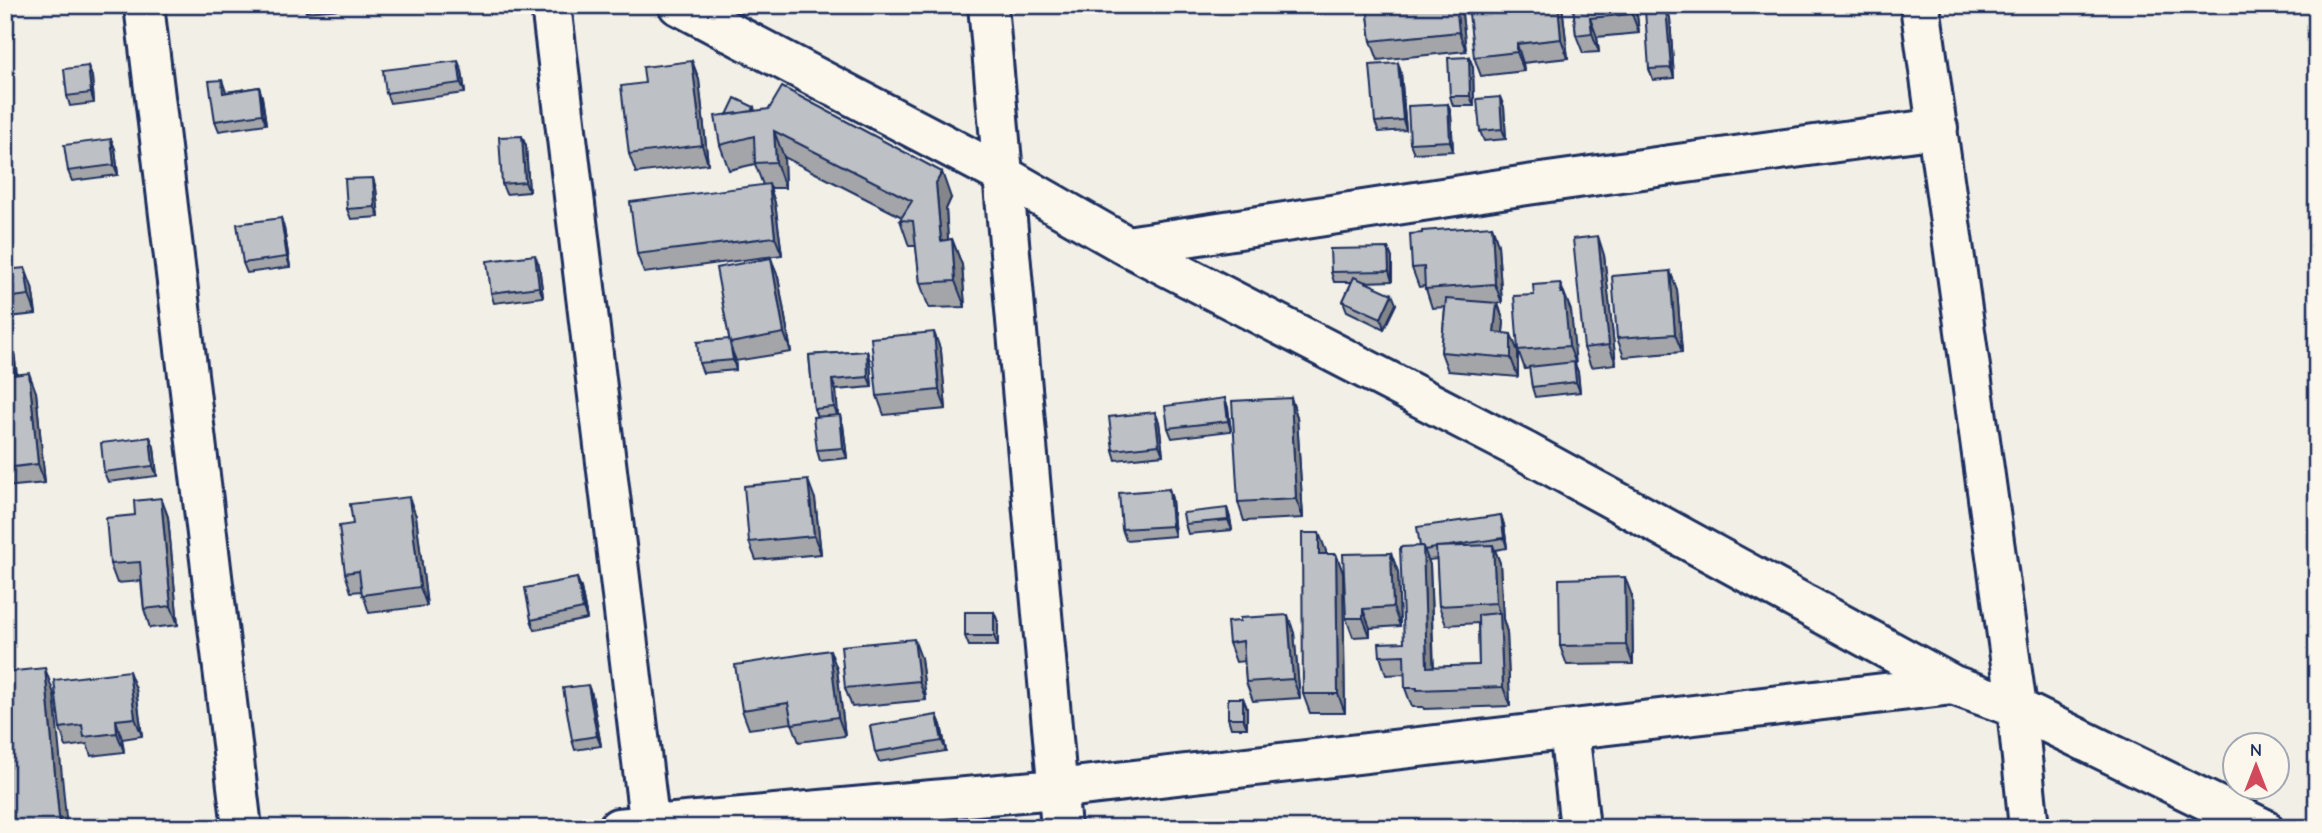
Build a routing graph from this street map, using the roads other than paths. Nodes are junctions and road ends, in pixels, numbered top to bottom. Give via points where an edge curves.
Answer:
1 (144, 5) edge
2 (551, 5) edge
3 (678, 5) edge
4 (988, 5) edge
5 (1920, 5) edge
6 (1938, 128) junction
7 (1002, 174) junction
8 (1127, 246) junction
9 (1953, 685) junction
10 (2017, 708) junction
11 (1569, 730) junction
12 (1056, 789) junction
13 (639, 826) edge
14 (242, 828) edge
15 (1061, 828) edge
16 (1580, 828) edge
17 (2029, 828) edge
18 (2263, 828) edge

1 - 14 street
2 - 13 street
3 - 7 street
4 - 7 street
5 - 6 street
6 - 8 street
6 - 10 street
7 - 8 street
7 - 12 street
8 - 9 street via 1526,452
9 - 10 street
9 - 11 street
10 - 17 street
10 - 18 street
11 - 12 street
11 - 16 street
12 - 13 street
12 - 15 street

